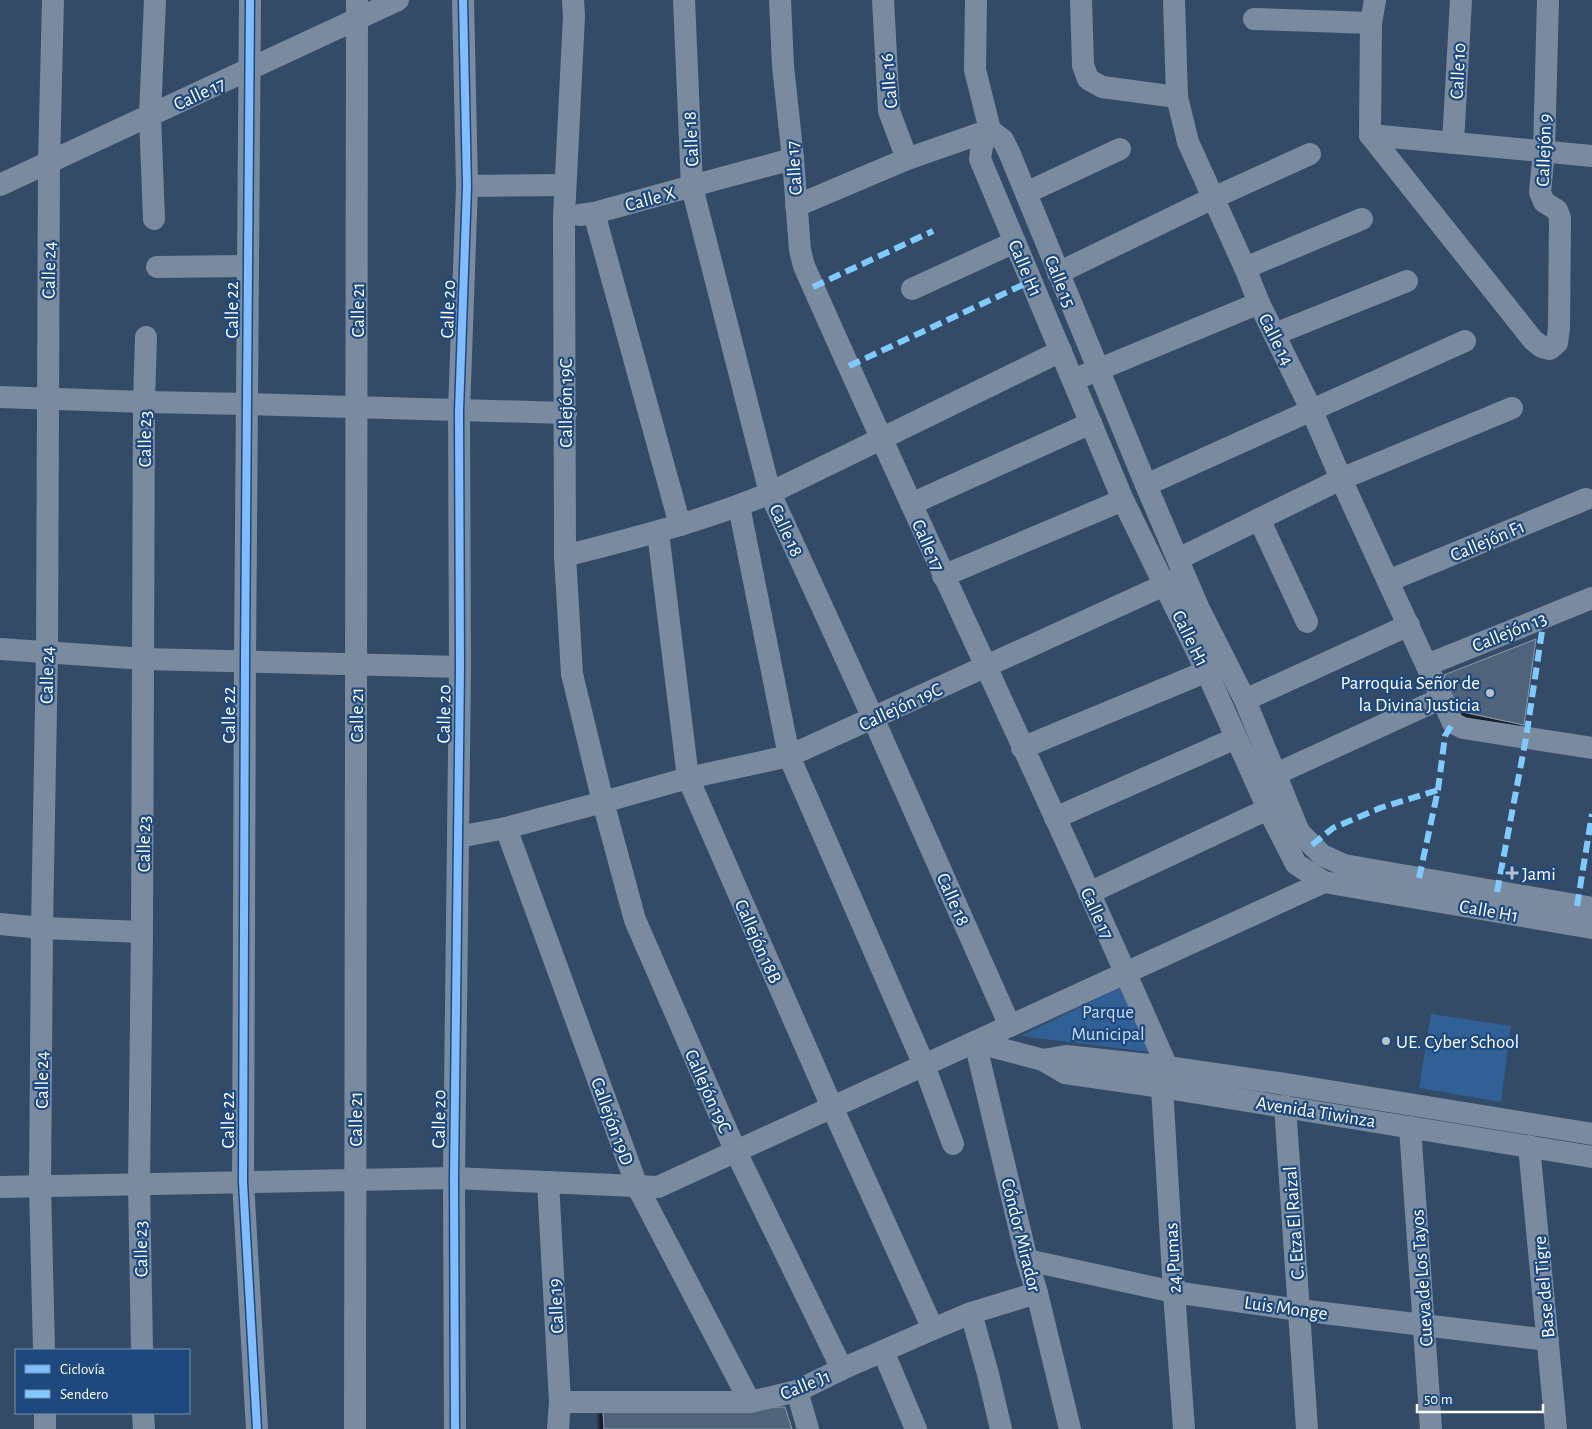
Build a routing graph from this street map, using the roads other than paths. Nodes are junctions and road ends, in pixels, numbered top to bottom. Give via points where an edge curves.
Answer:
1 (53, 0) edge
2 (155, 0) edge
3 (250, 0) edge
4 (398, 0) edge
5 (463, 0) edge
6 (573, 0) edge
7 (684, 0) edge
8 (780, 0) edge
9 (883, 0) edge
10 (976, 0) edge
11 (1081, 0) edge
12 (1174, 0) edge
13 (1375, 0) edge
14 (1461, 0) edge
15 (1548, 0) edge
16 (357, 10) edge
17 (1254, 19) dead end
18 (1371, 23) junction
19 (249, 70) junction
20 (1177, 97) junction
21 (150, 115) junction
22 (990, 130) junction
23 (1370, 135) junction
24 (1453, 143) junction
25 (1120, 149) dead end
26 (1544, 151) junction
27 (1310, 154) dead end
28 (1592, 156) edge
29 (793, 159) junction
30 (907, 160) junction
31 (49, 162) junction
32 (0, 184) edge
33 (565, 185) junction
34 (468, 186) junction
35 (692, 187) junction
36 (1026, 193) junction
37 (1213, 198) junction
38 (796, 206) junction
39 (594, 213) junction
40 (564, 216) junction
41 (154, 219) dead end
42 (1362, 219) dead end
43 (1015, 242) junction
44 (248, 266) junction
45 (157, 267) dead end
46 (1245, 268) junction
47 (1058, 273) junction
48 (1407, 280) dead end
49 (912, 289) dead end
50 (1259, 303) junction
51 (1275, 334) junction
52 (146, 338) dead end
53 (1465, 341) dead end
54 (1061, 351) junction
55 (1097, 370) junction
56 (1074, 381) junction
57 (0, 396) edge
58 (47, 398) junction
59 (144, 402) junction
60 (247, 404) junction
61 (356, 407) junction
62 (1512, 408) dead end
63 (459, 411) junction
64 (1312, 411) junction
65 (566, 413) junction
66 (1091, 423) junction
67 (881, 439) junction
68 (1341, 479) junction
69 (1146, 485) junction
70 (770, 493) junction
71 (1586, 498) dead end
72 (1123, 500) junction
73 (910, 504) junction
74 (739, 506) junction
75 (1259, 519) junction
76 (680, 525) junction
77 (658, 532) junction
78 (565, 556) junction
79 (1176, 573) junction
80 (944, 576) junction
81 (1388, 581) junction
82 (1592, 598) edge
83 (1307, 622) dead end
84 (1409, 625) junction
85 (0, 649) edge
86 (47, 652) junction
87 (144, 659) junction
88 (245, 662) junction
89 (356, 664) junction
90 (1427, 665) junction
91 (985, 666) junction
92 (460, 667) junction
93 (1206, 670) junction
94 (1442, 698) junction
95 (1245, 700) junction
96 (873, 718) junction
97 (1236, 738) junction
98 (1022, 748) junction
99 (1592, 748) edge
100 (789, 756) junction
101 (1276, 774) junction
102 (688, 778) junction
103 (603, 802) junction
104 (1268, 809) junction
105 (1055, 818) junction
106 (506, 828) junction
107 (458, 836) junction
108 (1324, 882) junction
109 (1089, 893) junction
110 (1592, 908) edge
111 (0, 924) edge
112 (42, 928) junction
113 (1592, 928) edge
114 (142, 932) junction
115 (1126, 973) junction
116 (1010, 1026) junction
117 (975, 1042) junction
118 (924, 1065) junction
119 (1164, 1077) junction
120 (1285, 1106) junction
121 (832, 1107) junction
122 (1410, 1127) junction
123 (1592, 1134) edge
124 (953, 1144) dead end
125 (1529, 1146) junction
126 (736, 1152) junction
127 (1592, 1157) edge
128 (454, 1178) junction
129 (355, 1180) junction
130 (244, 1182) junction
131 (548, 1182) junction
132 (138, 1184) junction
133 (40, 1186) junction
134 (637, 1186) junction
135 (0, 1187) edge
136 (1027, 1260) junction
137 (1174, 1292) junction
138 (1037, 1293) junction
139 (1299, 1310) junction
140 (971, 1314) junction
141 (1424, 1324) junction
142 (933, 1329) junction
143 (1548, 1340) junction
144 (44, 1349) edge
145 (142, 1349) edge
146 (883, 1351) junction
147 (842, 1369) junction
148 (797, 1391) junction
149 (560, 1402) junction
150 (750, 1402) junction
151 (45, 1414) edge
152 (143, 1414) edge
153 (45, 1429) edge
154 (144, 1429) edge
155 (257, 1429) edge
156 (355, 1429) edge
157 (455, 1429) edge
158 (558, 1429) edge
159 (808, 1429) edge
160 (916, 1429) edge
161 (1001, 1429) edge
162 (1070, 1429) edge
163 (1184, 1429) edge
164 (1307, 1429) edge
165 (1431, 1429) edge
166 (1556, 1429) edge

1 - 31 street, Calle 24
2 - 21 street
3 - 19 street, Calle 22
4 - 16 street, Calle 17
5 - 34 street, Calle 20
6 - 33 street, Callejón 19C
7 - 35 street, Calle 18
8 - 29 street, Calle 17
9 - 30 street, Calle 16 via 889,111
10 - 22 street, Calle 15 via 975,70
11 - 20 street via 1083,65 1088,79 1102,87
12 - 20 street, Calle 14
13 - 18 street
14 - 24 street, Calle 10
15 - 26 street, Callejón 9
16 - 19 street, Calle 17
16 - 61 street, Calle 21
17 - 18 street
18 - 23 street
19 - 21 street, Calle 17
19 - 44 street, Calle 22
20 - 37 street, Calle 14 via 1188,142
21 - 31 street, Calle 17
21 - 41 street
22 - 30 street
22 - 36 street, Calle 15 via 1003,140
22 - 43 street, Calle H1 via 980,159
23 - 24 street
23 - 26 street, Callejón 9 via 1533,340 1550,349 1556,343 1559,328 1560,218 1557,210 1544,202 1540,192
24 - 26 street
25 - 36 street
26 - 28 street
27 - 37 street
29 - 35 street, Calle X
29 - 38 street, Calle 17
30 - 38 street
31 - 32 street, Calle 17
31 - 58 street, Calle 24
33 - 34 street
33 - 40 street, Callejón 19C
34 - 63 street, Calle 20
35 - 39 street, Calle X
35 - 70 street, Calle 18
36 - 47 street, Calle 15
37 - 46 street, Calle 14
37 - 47 street
38 - 67 street, Calle 17 via 804,266
39 - 40 street, Calle X
39 - 76 street
40 - 65 street, Callejón 19C
42 - 46 street
43 - 49 street
43 - 54 street, Calle H1
44 - 45 street
44 - 60 street, Calle 22
46 - 50 street, Calle 14
47 - 55 street, Calle 15
48 - 51 street
50 - 51 street, Calle 14
50 - 55 street
51 - 64 street, Calle 14
52 - 59 street, Calle 23
53 - 64 street
54 - 56 street, Calle H1
54 - 67 street
55 - 56 street
55 - 69 street, Calle 15
56 - 66 street, Calle H1
57 - 58 street
58 - 59 street
58 - 86 street, Calle 24
59 - 60 street
59 - 87 street, Calle 23
60 - 61 street
60 - 88 street, Calle 22
61 - 63 street
61 - 89 street, Calle 21
62 - 68 street, Callejón 19C
63 - 65 street
63 - 92 street, Calle 20
64 - 68 street, Calle 14
64 - 69 street
65 - 78 street, Callejón 19C
66 - 72 street, Calle H1
66 - 73 street
67 - 70 street
67 - 73 street, Calle 17
68 - 75 street, Callejón 19C
68 - 81 street, Calle 14
69 - 79 street, Calle 15
70 - 74 street
70 - 96 street, Calle 18
71 - 81 street, Callejón F1
72 - 79 street, Calle H1
72 - 80 street
73 - 80 street, Calle 17
74 - 76 street
74 - 100 street
75 - 79 street, Callejón 19C
75 - 83 street
76 - 77 street
77 - 78 street
77 - 102 street, Callejón 18B
78 - 103 street, Callejón 19C via 572,674
79 - 91 street, Callejón 19C
79 - 93 street, Calle H1
79 - 95 street, Calle H1 via 1199,609
80 - 91 street, Calle 17
81 - 84 street, Calle 14
82 - 90 street, Callejón 13
84 - 90 street, Calle 14
84 - 95 street
85 - 86 street
86 - 87 street
86 - 112 street, Calle 24
87 - 88 street
87 - 114 street, Calle 23
88 - 89 street
88 - 130 street, Calle 22
89 - 92 street
89 - 129 street, Calle 21
90 - 94 street, Calle 14
91 - 96 street, Callejón 19C
91 - 98 street, Calle 17
92 - 107 street, Calle 20
93 - 97 street, Calle H1
93 - 98 street
94 - 99 street, Calle 14 via 1453,723 1463,728
94 - 101 street
95 - 101 street, Calle H1
96 - 100 street, Callejón 19C
96 - 116 street, Calle 18
97 - 104 street, Calle H1
97 - 105 street
98 - 105 street, Calle 17
100 - 102 street, Callejón 19C
100 - 118 street
101 - 110 street, Calle H1 via 1299,832 1322,855 1344,865
102 - 103 street, Callejón 19C
102 - 121 street, Callejón 18B
103 - 106 street
103 - 126 street, Callejón 19C via 635,920
104 - 108 street, Calle H1 via 1296,864
104 - 109 street
105 - 109 street, Calle 17
106 - 107 street
106 - 134 street, Callejón 19D
107 - 128 street, Calle 20
108 - 113 street, Calle H1
108 - 115 street
109 - 115 street, Calle 17
111 - 112 street
112 - 114 street
112 - 133 street, Calle 24
114 - 132 street, Calle 23
115 - 116 street
115 - 119 street, Calle 17
116 - 117 street
117 - 118 street
117 - 119 street, Avenida Tiwinza via 1043,1060 1065,1073
117 - 136 street, Cóndor Mirador
118 - 121 street
118 - 124 street
119 - 120 street, Avenida Tiwinza
119 - 123 street, Avenida Tiwinza via 1285,1084
119 - 137 street, 24 Pumas
120 - 122 street, Avenida Tiwinza
120 - 139 street, C. Etza El Raizal
121 - 126 street
121 - 142 street, Callejón 18B
122 - 125 street, Avenida Tiwinza
122 - 141 street, Cueva de Los Tayos
125 - 127 street, Avenida Tiwinza
125 - 143 street, Base del Tigre
126 - 134 street via 658,1187
126 - 147 street, Callejón 19C
128 - 129 street
128 - 131 street
128 - 157 street, Calle 20
129 - 130 street
129 - 156 street, Calle 21
130 - 132 street
130 - 155 street, Calle 22
131 - 134 street
131 - 149 street, Calle 19
132 - 133 street
132 - 145 street, Calle 23
133 - 135 street
133 - 144 street, Calle 24
134 - 150 street, Callejón 19D
136 - 137 street, Luis Monge
136 - 138 street, Cóndor Mirador
137 - 139 street, Luis Monge
137 - 163 street, 24 Pumas
138 - 140 street, Calle J1
138 - 162 street, Cóndor Mirador
139 - 141 street, Luis Monge
139 - 164 street, C. Etza El Raizal
140 - 142 street, Calle J1
140 - 161 street
141 - 143 street, Luis Monge
141 - 165 street, Cueva de Los Tayos
142 - 146 street, Calle J1
143 - 166 street, Base del Tigre
146 - 147 street, Calle J1
146 - 160 street
147 - 148 street, Calle J1
148 - 150 street, Calle J1
148 - 159 street
149 - 150 street, Calle J1
149 - 158 street, Calle 19
151 - 153 street
152 - 154 street

